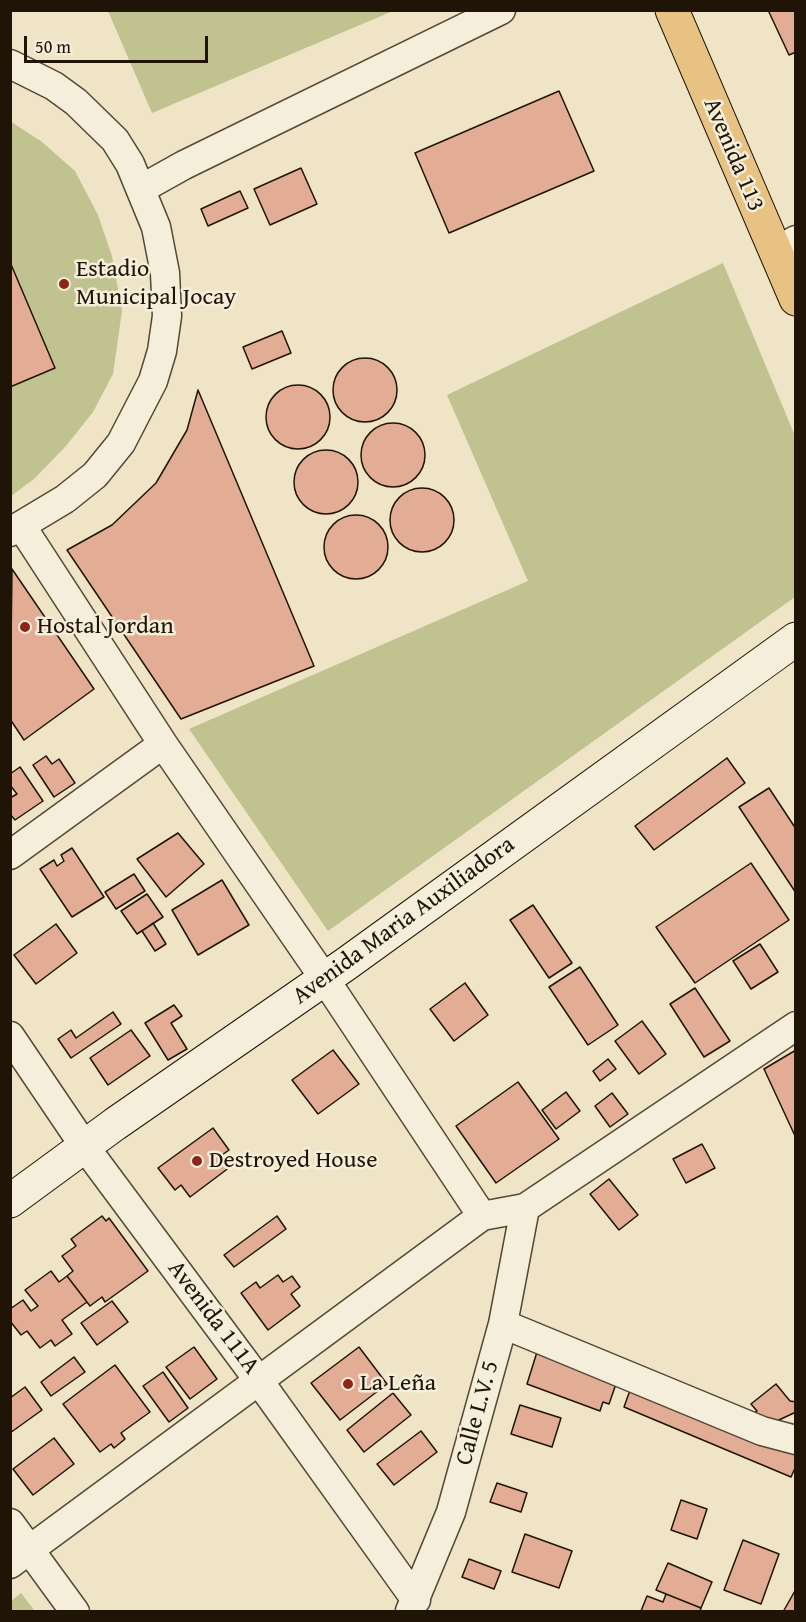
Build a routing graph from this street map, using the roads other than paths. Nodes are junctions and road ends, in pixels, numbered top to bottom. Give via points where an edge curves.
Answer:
1 (501, 10) edge
2 (672, 10) edge
3 (10, 64) edge
4 (141, 189) junction
5 (785, 246) edge
6 (795, 299) edge
7 (16, 530) edge
8 (795, 639) edge
9 (163, 744) junction
10 (10, 855) edge
11 (324, 978) junction
12 (795, 1026) edge
13 (10, 1036) edge
14 (85, 1147) junction
15 (10, 1201) edge
16 (525, 1208) junction
17 (482, 1216) junction
18 (503, 1324) junction
19 (259, 1381) junction
20 (795, 1440) edge
21 (10, 1523) edge
22 (21, 1557) edge
23 (413, 1606) edge
24 (75, 1611) edge

1 - 4 street
2 - 5 main road, Avenida 113
3 - 4 street via 54,86 97,120 115,140
4 - 7 street via 156,227 165,273 167,316 153,381 121,443 95,475
5 - 6 main road, Avenida 113
7 - 9 street
8 - 11 main road, Avenida Maria Auxiliadora
9 - 10 street
9 - 11 street
11 - 14 main road, Avenida Maria Auxiliadora
11 - 17 street
12 - 16 street
13 - 14 street, Avenida 111A
14 - 15 main road, Avenida Maria Auxiliadora
14 - 19 street, Avenida 111A
16 - 17 street
16 - 18 street, Calle L.V. 5
17 - 19 street
18 - 20 street via 762,1431
18 - 23 street, Calle L.V. 5 via 451,1512
19 - 22 street
19 - 23 street, Avenida 111A
21 - 22 street
22 - 24 street

